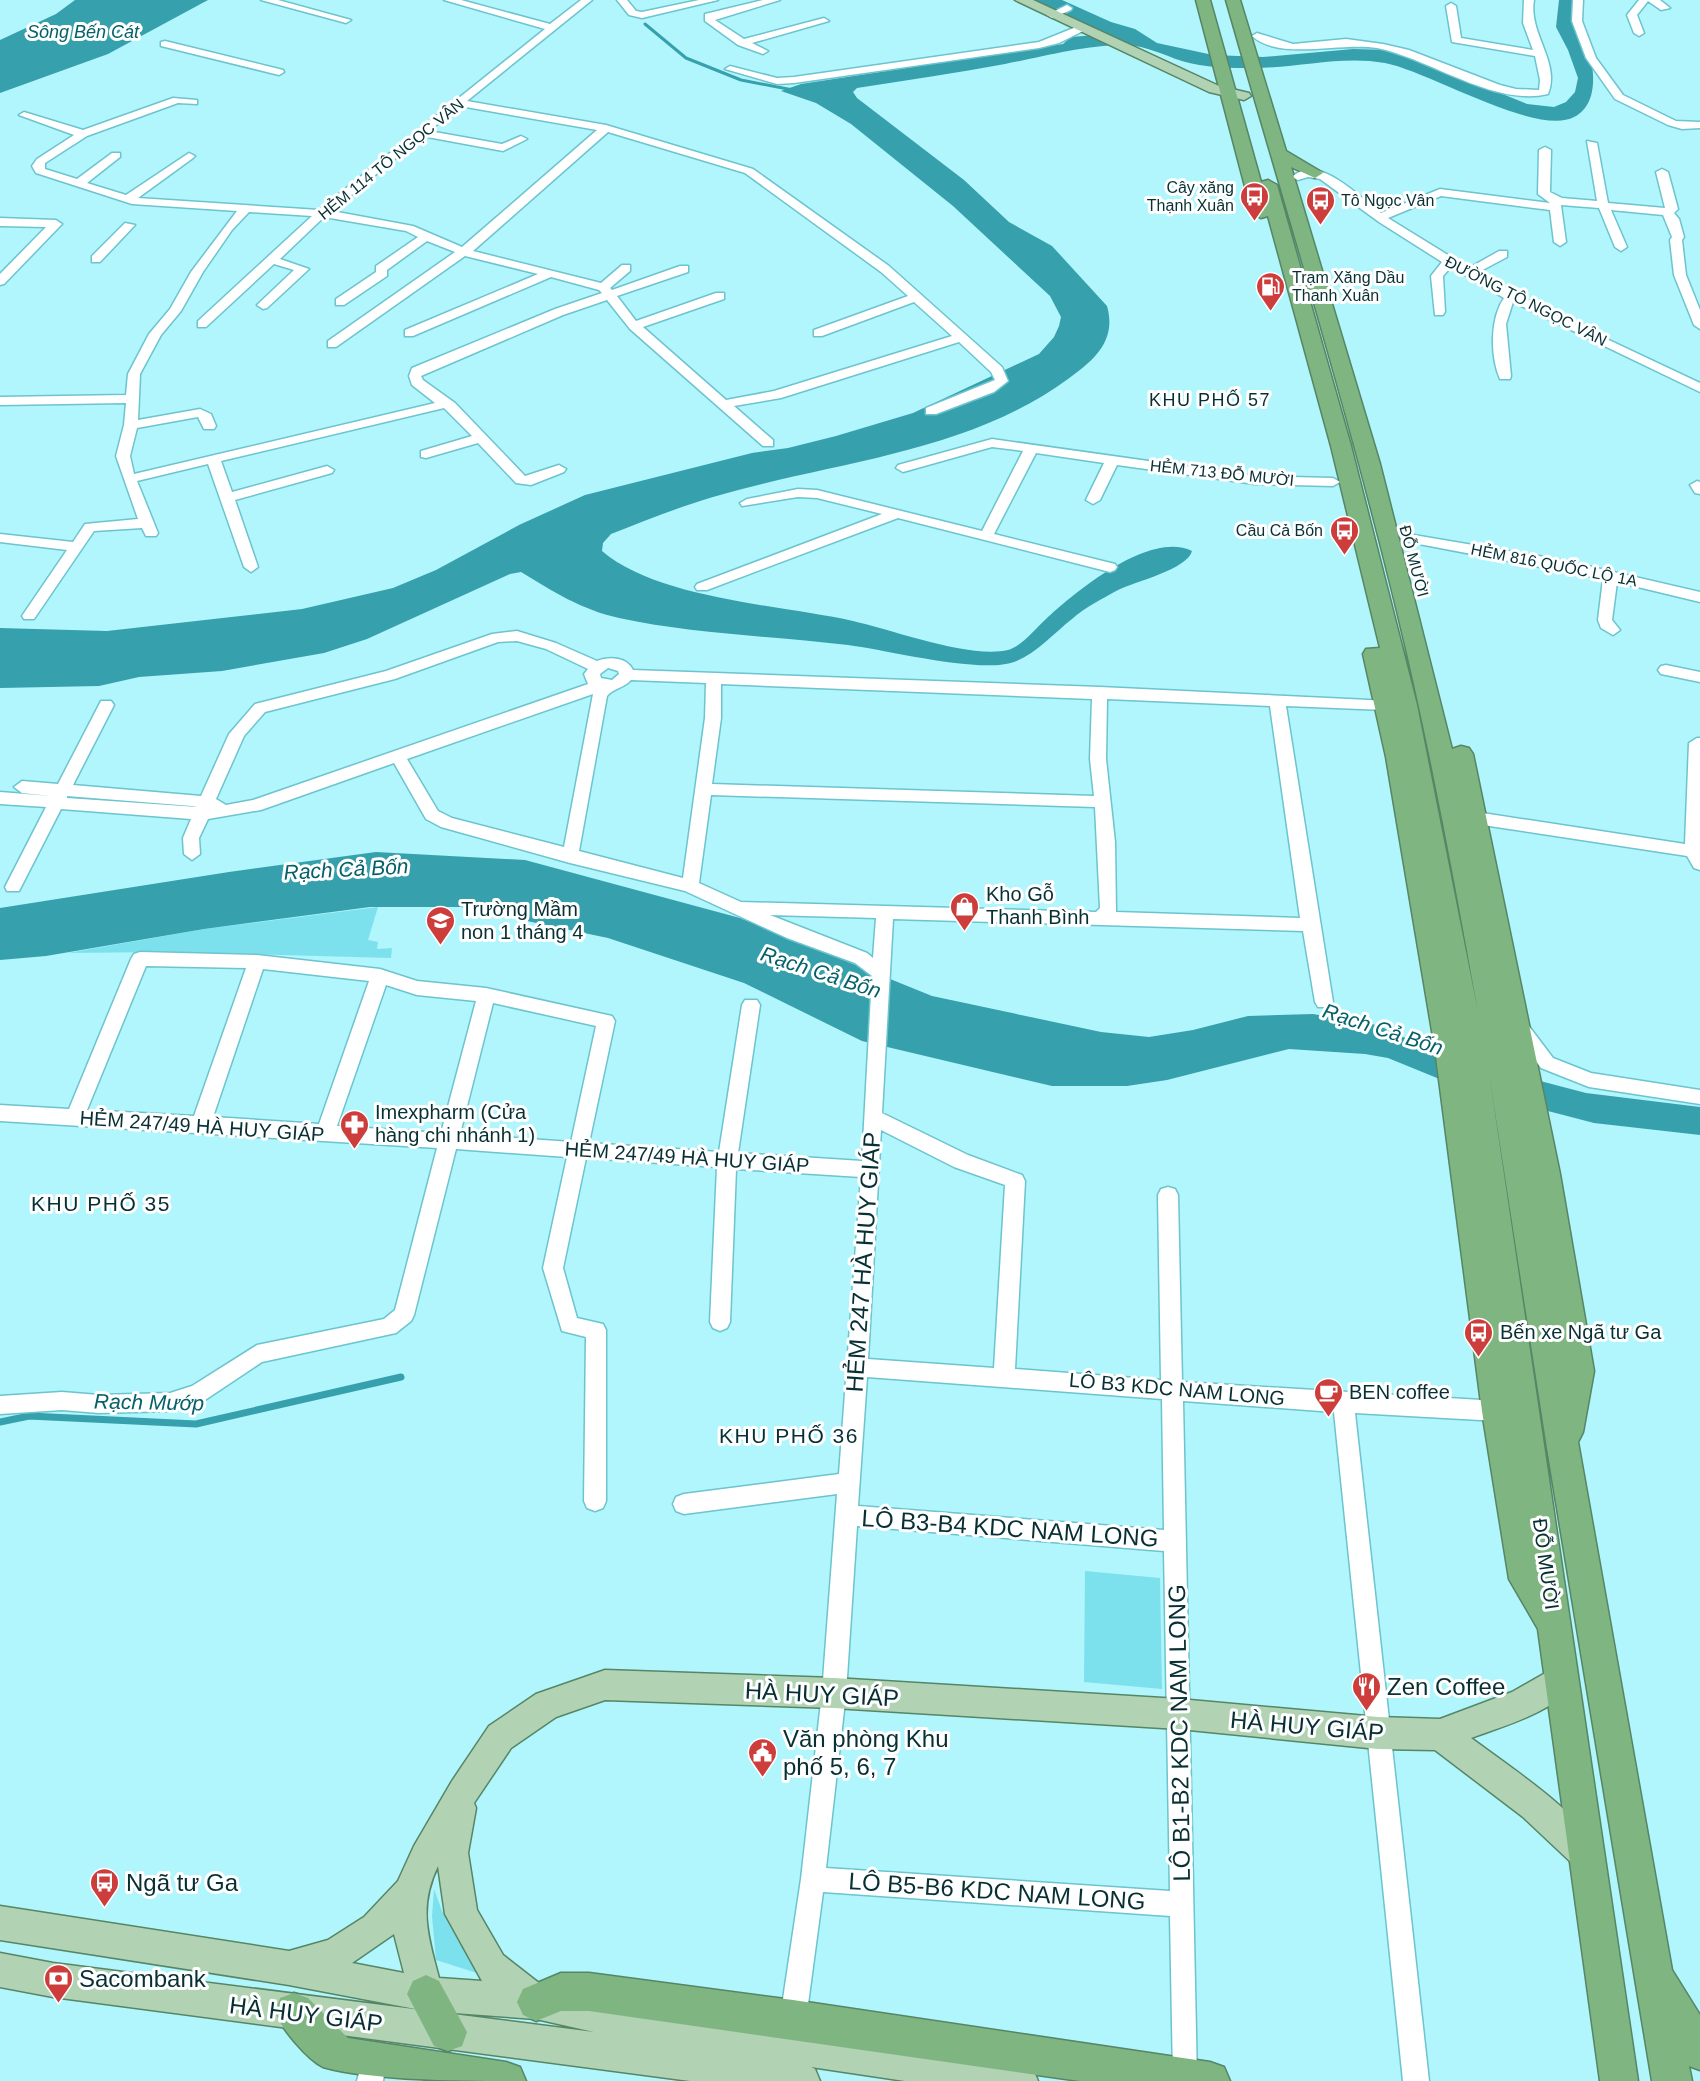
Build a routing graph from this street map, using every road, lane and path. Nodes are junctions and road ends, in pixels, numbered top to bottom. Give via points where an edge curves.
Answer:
1 (266, 0) edge
2 (449, 0) edge
3 (587, 0) edge
4 (622, 0) edge
5 (713, 0) edge
6 (775, 0) edge
7 (1022, 0) edge
8 (1203, 0) edge
9 (1216, 0) edge
10 (1233, 0) edge
11 (1247, 0) edge
12 (1529, 0) edge
13 (1578, 0) edge
14 (1644, 0) edge
15 (1653, 0) edge
16 (1451, 6) dead end
17 (1067, 8) dead end
18 (1665, 8) dead end
19 (1054, 14) junction
20 (346, 20) dead end
21 (824, 21) dead end
22 (554, 28) junction
23 (1086, 31) junction
24 (1639, 33) dead end
25 (1257, 36) junction
26 (742, 43) junction
27 (165, 44) dead end
28 (763, 51) dead end
29 (1224, 53) junction
30 (1255, 54) junction
31 (1540, 54) junction
32 (730, 69) dead end
33 (279, 72) dead end
34 (1245, 72) junction
35 (1236, 95) junction
36 (193, 102) dead end
37 (461, 103) junction
38 (24, 115) dead end
39 (1700, 125) edge
40 (606, 128) junction
41 (423, 133) junction
42 (83, 134) junction
43 (521, 139) dead end
44 (1591, 143) dead end
45 (1545, 150) dead end
46 (116, 155) dead end
47 (189, 156) dead end
48 (1662, 172) dead end
49 (1284, 174) junction
50 (78, 184) junction
51 (127, 200) junction
52 (1557, 204) junction
53 (1604, 204) junction
54 (1361, 205) junction
55 (246, 209) junction
56 (1667, 212) junction
57 (321, 214) junction
58 (1380, 217) junction
59 (0, 222) edge
60 (129, 225) dead end
61 (426, 236) junction
62 (1560, 242) dead end
63 (1621, 247) dead end
64 (464, 252) junction
65 (1503, 254) dead end
66 (96, 259) dead end
67 (271, 260) junction
68 (1449, 262) junction
69 (626, 268) dead end
70 (684, 269) dead end
71 (551, 273) junction
72 (1468, 273) junction
73 (0, 281) edge
74 (605, 291) junction
75 (720, 296) dead end
76 (1511, 297) junction
77 (914, 298) junction
78 (340, 302) dead end
79 (263, 305) dead end
80 (1439, 312) dead end
81 (202, 324) dead end
82 (1700, 325) edge
83 (634, 326) junction
84 (409, 333) dead end
85 (818, 333) dead end
86 (960, 338) junction
87 (332, 344) dead end
88 (1505, 376) dead end
89 (1700, 388) edge
90 (134, 399) junction
91 (0, 401) edge
92 (444, 404) junction
93 (724, 404) junction
94 (931, 411) dead end
95 (131, 425) junction
96 (209, 426) dead end
97 (481, 438) junction
98 (768, 443) dead end
99 (1031, 450) junction
100 (426, 454) dead end
101 (214, 461) junction
102 (1112, 461) junction
103 (903, 468) dead end
104 (559, 469) dead end
105 (327, 470) dead end
106 (129, 479) junction
107 (1333, 482) junction
108 (227, 498) junction
109 (1093, 500) dead end
110 (747, 502) dead end
111 (899, 513) junction
112 (986, 536) junction
113 (0, 538) edge
114 (1408, 538) junction
115 (77, 546) junction
116 (251, 567) dead end
117 (1110, 567) dead end
118 (1611, 574) junction
119 (702, 586) dead end
120 (1700, 597) edge
121 (29, 616) dead end
122 (1613, 630) dead end
123 (597, 667) junction
124 (1666, 670) dead end
125 (627, 675) junction
126 (1700, 677) edge
127 (714, 678) junction
128 (605, 686) junction
129 (1100, 692) junction
130 (1277, 700) junction
131 (106, 705) dead end
132 (1395, 705) junction
133 (1696, 743) dead end
134 (398, 756) junction
135 (0, 786) edge
136 (703, 789) junction
137 (61, 796) junction
138 (0, 798) edge
139 (1103, 802) junction
140 (204, 808) junction
141 (1476, 818) junction
142 (192, 854) dead end
143 (570, 857) junction
144 (1696, 858) edge
145 (690, 886) junction
146 (13, 887) dead end
147 (734, 908) junction
148 (885, 911) junction
149 (1100, 918) junction
150 (1310, 925) junction
151 (257, 962) junction
152 (380, 976) junction
153 (881, 980) junction
154 (486, 995) junction
155 (1324, 1002) dead end
156 (751, 1005) dead end
157 (1516, 1023) junction
158 (1512, 1059) junction
159 (1700, 1096) edge
160 (0, 1113) edge
161 (872, 1117) junction
162 (75, 1118) junction
163 (201, 1124) junction
164 (1473, 1130) junction
165 (325, 1134) junction
166 (449, 1143) junction
167 (578, 1149) junction
168 (727, 1161) junction
169 (871, 1170) junction
170 (1168, 1195) dead end
171 (720, 1322) dead end
172 (856, 1367) junction
173 (1004, 1376) junction
174 (1172, 1389) junction
175 (1343, 1403) junction
176 (0, 1405) edge
177 (1498, 1411) junction
178 (1532, 1446) junction
179 (848, 1484) junction
180 (595, 1501) dead end
181 (684, 1504) dead end
182 (846, 1515) junction
183 (1175, 1541) junction
184 (1561, 1679) junction
185 (834, 1693) junction
186 (1179, 1714) junction
187 (1378, 1733) junction
188 (1440, 1735) junction
189 (463, 1792) junction
190 (1586, 1855) junction
191 (813, 1879) junction
192 (410, 1893) junction
193 (1182, 1904) junction
194 (0, 1923) edge
195 (289, 1968) junction
196 (0, 1970) edge
197 (1652, 1970) junction
198 (426, 1994) junction
199 (536, 2002) junction
200 (294, 2012) junction
201 (793, 2019) junction
202 (448, 2032) junction
203 (616, 2036) junction
204 (1700, 2051) edge
205 (371, 2072) edge
206 (1614, 2073) edge
207 (1198, 2079) edge
208 (506, 2081) edge
209 (804, 2081) edge
210 (1021, 2081) edge
211 (1416, 2081) edge
212 (1672, 2081) edge

1 - 20 street
2 - 22 street
3 - 22 street, HẺM 114 TÔ NGỌC VÂN
4 - 5 street via 633,14 642,15
6 - 26 street via 709,16 710,21
7 - 19 main road
8 - 29 highway
9 - 29 highway
10 - 30 highway
11 - 25 highway
12 - 31 street via 1529,27
13 - 39 street via 1577,21 1591,57 1618,97 1672,123
14 - 24 street via 1632,15
15 - 18 street
16 - 31 street via 1456,40
17 - 19 street
19 - 23 main road
21 - 26 street
22 - 37 street, HẺM 114 TÔ NGỌC VÂN
23 - 32 street via 1039,45 794,80 777,81
23 - 35 main road
25 - 30 highway
25 - 31 street via 1290,48 1344,42 1395,50 1528,95 1544,92 1547,71
26 - 28 street
27 - 33 street
29 - 34 highway
30 - 34 highway
34 - 35 highway, ĐỖ MƯỜI
34 - 49 highway, ĐỖ MƯỜI
34 - 49 highway
35 - 49 highway, ĐỖ MƯỜI
36 - 42 street via 177,100
37 - 40 street
37 - 41 street, HẺM 114 TÔ NGỌC VÂN
38 - 42 street
40 - 64 street
40 - 77 street via 749,171 885,269
41 - 43 street via 503,148
41 - 57 street, HẺM 114 TÔ NGỌC VÂN
42 - 50 street via 38,166 40,171
44 - 53 street
45 - 52 street via 1544,194
46 - 50 street
47 - 51 street
48 - 56 street via 1672,209
49 - 54 street via 1322,185
49 - 54 street, ĐƯỜNG TÔ NGỌC VÂN via 1339,186
49 - 107 highway, ĐỖ MƯỜI
49 - 114 highway, ĐỖ MƯỜI via 1386,458
49 - 132 highway, ĐỖ MƯỜI
49 - 158 highway, ĐỖ MƯỜI via 1370,464 1408,611
50 - 51 street
51 - 55 street
52 - 53 street
52 - 58 street via 1440,192
52 - 62 street
53 - 56 street
53 - 63 street
54 - 58 street, ĐƯỜNG TÔ NGỌC VÂN
55 - 57 street
55 - 90 street via 228,228 175,311 155,334 134,374
56 - 82 street via 1678,237 1680,275
57 - 61 street via 409,228
57 - 67 street, HẺM 114 TÔ NGỌC VÂN
58 - 68 street, ĐƯỜNG TÔ NGỌC VÂN
59 - 73 street via 56,224
60 - 66 street
61 - 64 street
61 - 78 street via 380,269 383,273
64 - 71 street
64 - 87 street
65 - 72 street
67 - 79 street via 303,269
67 - 81 street, HẺM 114 TÔ NGỌC VÂN
68 - 72 street, ĐƯỜNG TÔ NGỌC VÂN
68 - 80 street via 1437,276
69 - 74 street
70 - 74 street
71 - 74 street
71 - 84 street
72 - 76 street, ĐƯỜNG TÔ NGỌC VÂN
74 - 83 street
74 - 92 street via 417,371 417,382
75 - 83 street
76 - 88 street via 1503,306 1499,321
76 - 89 street, ĐƯỜNG TÔ NGỌC VÂN
77 - 85 street
77 - 86 street
83 - 93 street
86 - 93 street via 776,395
86 - 94 street via 998,370 1002,381
90 - 91 street
90 - 95 street
92 - 97 street
92 - 101 street
93 - 98 street
95 - 96 street via 200,413
95 - 106 street via 123,456
97 - 100 street
97 - 104 street via 525,482
99 - 102 street, HẺM 713 ĐỖ MƯỜI
99 - 103 street, HẺM 713 ĐỖ MƯỜI via 979,444
99 - 112 street
101 - 106 street
101 - 108 street
102 - 107 street, HẺM 713 ĐỖ MƯỜI via 1255,480
102 - 109 street
105 - 108 street
106 - 115 street via 148,528 97,524 90,527
107 - 132 highway, ĐỖ MƯỜI
108 - 116 street
110 - 111 street via 798,493 817,494
111 - 112 street
111 - 119 street
112 - 117 street
113 - 115 street
114 - 118 street, HẺM 816 QUỐC LỘ 1A
114 - 141 highway, ĐỖ MƯỜI
115 - 121 street
118 - 120 street, HẺM 816 QUỐC LỘ 1A
118 - 122 street via 1605,620
123 - 125 street via 617,664 625,668
123 - 128 street via 592,674 594,681
123 - 140 street via 551,646 517,636 497,637 390,675 260,708 237,734
124 - 126 street
125 - 127 street
125 - 128 street via 622,682
127 - 129 street
127 - 136 street
128 - 134 street
128 - 143 street via 600,694
129 - 130 street
129 - 139 street via 1098,759
130 - 132 street
130 - 150 street
131 - 137 street
132 - 164 highway, ĐỖ MƯỜI
133 - 144 street
134 - 140 street via 255,806
134 - 143 street via 432,815 447,823
135 - 137 street
136 - 139 street
136 - 145 street
137 - 138 street
137 - 140 street
137 - 146 street
139 - 149 street via 1109,910
140 - 142 street via 191,838
141 - 144 street
141 - 157 highway, ĐỖ MƯỜI
143 - 145 street
145 - 147 street
147 - 148 street
147 - 153 street via 861,958
148 - 149 street
148 - 153 street, HẺM 247 HÀ HUY GIÁP
149 - 150 street
150 - 155 street
151 - 152 street
151 - 162 street via 140,959
151 - 163 street
152 - 154 street via 417,988
152 - 165 street
153 - 161 street, HẺM 247 HÀ HUY GIÁP
154 - 166 street
154 - 167 street via 606,1021
156 - 168 street
157 - 158 highway, ĐỖ MƯỜI
157 - 159 street via 1547,1063 1571,1075
158 - 178 highway, ĐỖ MƯỜI via 1580,1371
160 - 162 street, HẺM 247/49 HÀ HUY GIÁP
161 - 169 street, HẺM 247 HÀ HUY GIÁP
161 - 173 street via 961,1161 1015,1181
162 - 163 street, HẺM 247/49 HÀ HUY GIÁP
163 - 165 street, HẺM 247/49 HÀ HUY GIÁP
164 - 177 highway, ĐỖ MƯỜI
164 - 178 highway, ĐỖ MƯỜI
165 - 166 street, HẺM 247/49 HÀ HUY GIÁP
166 - 167 street, HẺM 247/49 HÀ HUY GIÁP
166 - 176 street via 404,1314 388,1327 256,1354 198,1393 170,1402
167 - 168 street, HẺM 247/49 HÀ HUY GIÁP
167 - 180 street via 552,1268 569,1325 596,1330
168 - 169 street, HẺM 247/49 HÀ HUY GIÁP
168 - 171 street
169 - 172 street, HẺM 247 HÀ HUY GIÁP
170 - 174 street, LÔ B1-B2 KDC NAM LONG
172 - 173 street, LÔ B3 KDC NAM LONG
172 - 179 street, HẺM 247 HÀ HUY GIÁP
173 - 174 street, LÔ B3 KDC NAM LONG
174 - 175 street, LÔ B3 KDC NAM LONG
174 - 183 street, LÔ B1-B2 KDC NAM LONG
175 - 177 street, LÔ B3 KDC NAM LONG
175 - 187 street
177 - 178 highway, ĐỖ MƯỜI
178 - 184 highway, ĐỖ MƯỜI via 1526,1579 1555,1630
178 - 197 highway, ĐỖ MƯỜI
179 - 181 street
179 - 182 street, HẺM 247 HÀ HUY GIÁP
182 - 183 street, LÔ B3-B4 KDC NAM LONG
182 - 185 street, HẺM 247 HÀ HUY GIÁP
183 - 186 street, LÔ B1-B2 KDC NAM LONG
184 - 188 main road, HÀ HUY GIÁP via 1521,1704
184 - 190 highway
185 - 186 main road, HÀ HUY GIÁP
185 - 189 main road, HÀ HUY GIÁP via 605,1685 547,1706 500,1737
185 - 191 street, HẺM 247 HÀ HUY GIÁP
186 - 187 main road, HÀ HUY GIÁP
186 - 193 street, LÔ B1-B2 KDC NAM LONG
187 - 188 main road, HÀ HUY GIÁP
187 - 211 street
188 - 190 main road via 1521,1794
189 - 192 main road, HÀ HUY GIÁP via 425,1857
189 - 199 main road via 452,1853 461,1914 491,1966
190 - 206 highway
191 - 193 street, LÔ B5-B6 KDC NAM LONG
191 - 201 street, HẺM 247 HÀ HUY GIÁP
192 - 195 main road via 376,1929 335,1955
192 - 198 main road, HÀ HUY GIÁP via 409,1929
193 - 207 street, LÔ B1-B2 KDC NAM LONG
194 - 195 main road, HÀ HUY GIÁP
195 - 198 main road, HÀ HUY GIÁP
196 - 200 main road, HÀ HUY GIÁP
197 - 204 highway
197 - 212 highway, ĐỖ MƯỜI
198 - 199 main road, HÀ HUY GIÁP
198 - 202 highway
199 - 201 highway via 561,1992 589,1992
199 - 203 main road, HÀ HUY GIÁP
200 - 202 main road, HÀ HUY GIÁP
200 - 205 highway via 334,2052
201 - 207 highway
202 - 203 main road, HÀ HUY GIÁP
203 - 209 main road
203 - 210 main road
205 - 208 highway

